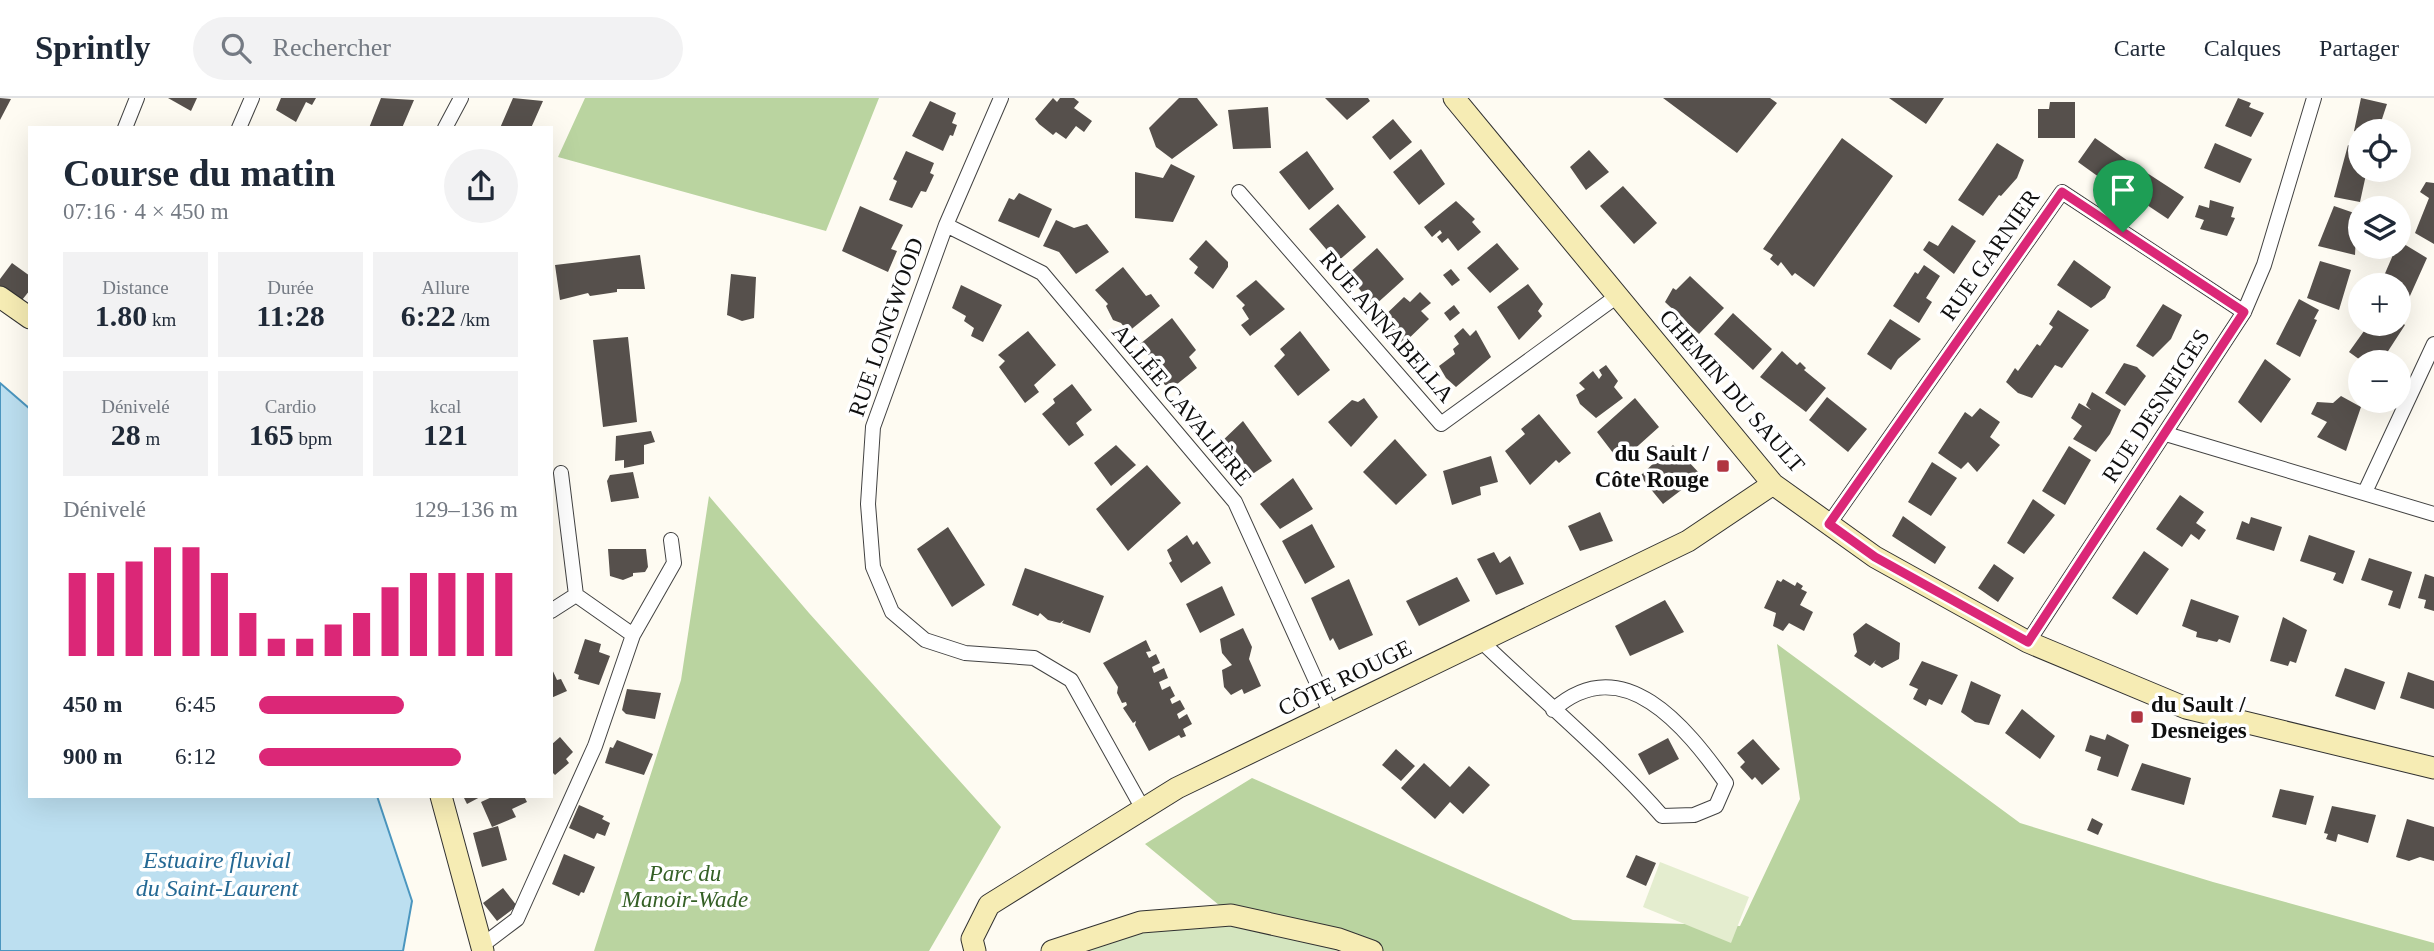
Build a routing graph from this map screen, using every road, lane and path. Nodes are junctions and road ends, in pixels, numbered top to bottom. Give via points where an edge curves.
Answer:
1 (137, 98) edge
2 (253, 98) edge
3 (461, 98) edge
4 (1001, 98) edge
5 (1454, 98) edge
6 (2314, 98) edge
7 (126, 126) edge
8 (240, 126) edge
9 (445, 126) edge
10 (1239, 192) dead end
11 (946, 225) junction
12 (0, 297) edge
13 (1616, 297) junction
14 (2244, 312) junction
15 (28, 317) edge
16 (2434, 344) edge
17 (2166, 434) junction
18 (561, 473) dead end
19 (1773, 484) junction
20 (2365, 492) junction
21 (2434, 514) edge
22 (1829, 524) junction
23 (671, 540) dead end
24 (576, 595) junction
25 (553, 610) edge
26 (633, 635) junction
27 (1481, 641) junction
28 (2028, 642) junction
29 (1552, 710) junction
30 (1331, 713) junction
31 (2434, 768) edge
32 (442, 798) edge
33 (1143, 809) junction
34 (481, 949) edge
35 (975, 951) edge
36 (1052, 951) edge
37 (1372, 951) edge

1 - 7 street
2 - 8 street
3 - 9 street
4 - 11 street, RUE LONGWOOD
5 - 13 street, CHEMIN DU SAULT
6 - 14 street, RUE DESNEIGES via 2264,265
10 - 13 street, RUE ANNABELLA via 1441,424
11 - 30 street, ALLÉE CAVALIÈRE via 1042,273 1235,502
11 - 33 street, RUE LONGWOOD via 873,427 868,504 873,567 892,612 925,640 965,653 1034,658 1071,680
12 - 15 street
13 - 19 street, CHEMIN DU SAULT
14 - 17 street, RUE DESNEIGES
14 - 22 street, RUE GARNIER via 2062,192
16 - 20 street
17 - 20 street
17 - 28 street, RUE DESNEIGES
18 - 24 street
19 - 22 street, CHEMIN DU SAULT
19 - 27 street, CÔTE ROUGE via 1688,541
20 - 21 street
22 - 28 street, CHEMIN DU SAULT via 1875,557
23 - 26 street via 674,563
24 - 25 street
24 - 26 street
26 - 34 street via 594,746 517,919
27 - 29 street
27 - 30 street, CÔTE ROUGE
28 - 31 street, CHEMIN DU SAULT via 2186,708
29 - 29 street via 1629,778 1662,816 1694,815 1716,806 1726,783 1703,751 1666,712 1633,691 1598,687 1570,694
30 - 33 street, CÔTE ROUGE
32 - 34 street
33 - 35 street, CÔTE ROUGE via 989,905 972,939
36 - 37 street via 1141,922 1231,915

